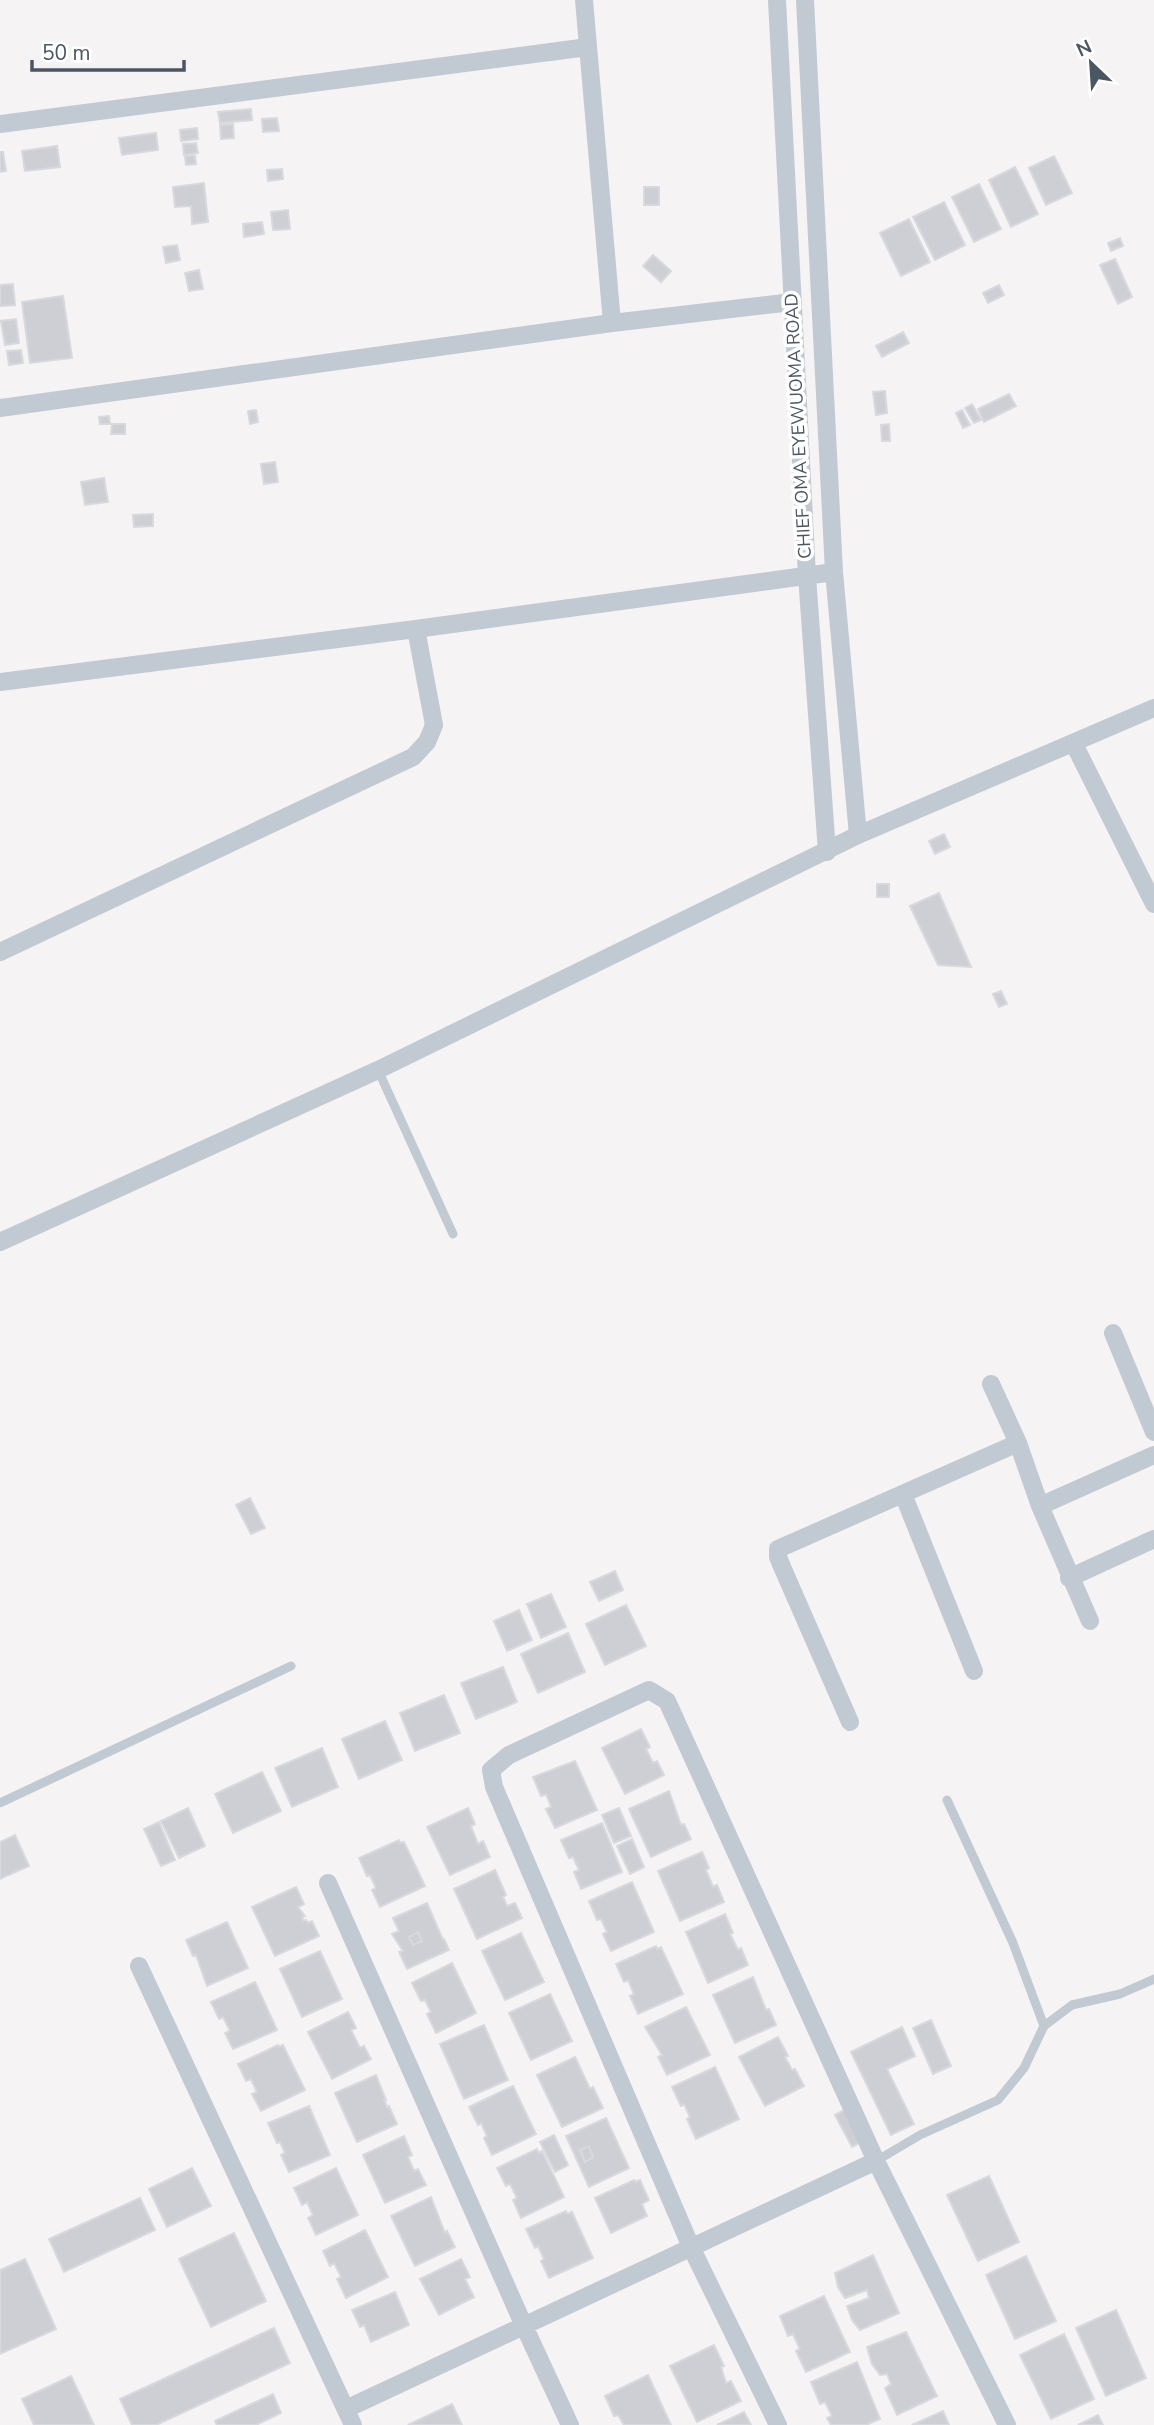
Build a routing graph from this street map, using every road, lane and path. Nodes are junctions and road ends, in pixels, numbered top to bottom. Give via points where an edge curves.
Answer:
1 (584, 0) edge
2 (777, 0) edge
3 (805, 0) edge
4 (588, 47) junction
5 (0, 124) edge
6 (792, 302) junction
7 (612, 323) junction
8 (0, 408) edge
9 (834, 572) junction
10 (807, 576) junction
11 (416, 629) junction
12 (0, 682) edge
13 (1154, 708) edge
14 (1074, 744) junction
15 (859, 835) junction
16 (827, 852) junction
17 (1154, 904) edge
18 (0, 952) edge
19 (378, 1070) junction
20 (453, 1234) dead end
21 (0, 1242) edge
22 (1113, 1333) dead end
23 (991, 1384) dead end
24 (1154, 1432) edge
25 (1018, 1443) junction
26 (1154, 1455) edge
27 (903, 1494) junction
28 (1040, 1506) junction
29 (1154, 1539) edge
30 (1069, 1578) junction
31 (1090, 1621) dead end
32 (291, 1666) dead end
33 (974, 1671) dead end
34 (850, 1722) dead end
35 (947, 1800) dead end
36 (0, 1804) edge
37 (328, 1883) dead end
38 (139, 1966) dead end
39 (1154, 1979) edge
40 (1044, 2026) junction
41 (876, 2161) junction
42 (691, 2247) junction
43 (524, 2326) junction
44 (349, 2417) edge
45 (570, 2425) edge
46 (778, 2425) edge
47 (1007, 2425) edge

1 - 4 street
2 - 6 street, CHIEF OMA EYEWUOMA ROAD
3 - 9 street, CHIEF OMA EYEWUOMA ROAD
4 - 5 street
4 - 7 street
6 - 7 street
6 - 10 street, CHIEF OMA EYEWUOMA ROAD
7 - 8 street
9 - 10 street
9 - 15 street, CHIEF OMA EYEWUOMA ROAD
10 - 11 street
10 - 16 street, CHIEF OMA EYEWUOMA ROAD
11 - 12 street
11 - 18 street via 435,725 413,757
13 - 14 street
14 - 15 street
14 - 17 street
15 - 16 street
16 - 19 street
19 - 20 lane
19 - 21 street
22 - 24 street
23 - 25 street
25 - 27 street
25 - 28 street
26 - 28 street
27 - 33 street
27 - 34 street via 778,1549
28 - 30 street
29 - 30 street
30 - 31 street
32 - 36 lane
35 - 40 lane via 1013,1943
37 - 43 street
38 - 44 street
39 - 40 lane via 1120,1994 1072,2005
40 - 41 lane via 1024,2068 998,2100 920,2135
41 - 42 street
41 - 42 street via 667,1701 649,1690 509,1755 491,1770 494,1787
41 - 47 street
42 - 43 street
42 - 46 street
43 - 44 street
43 - 45 street

